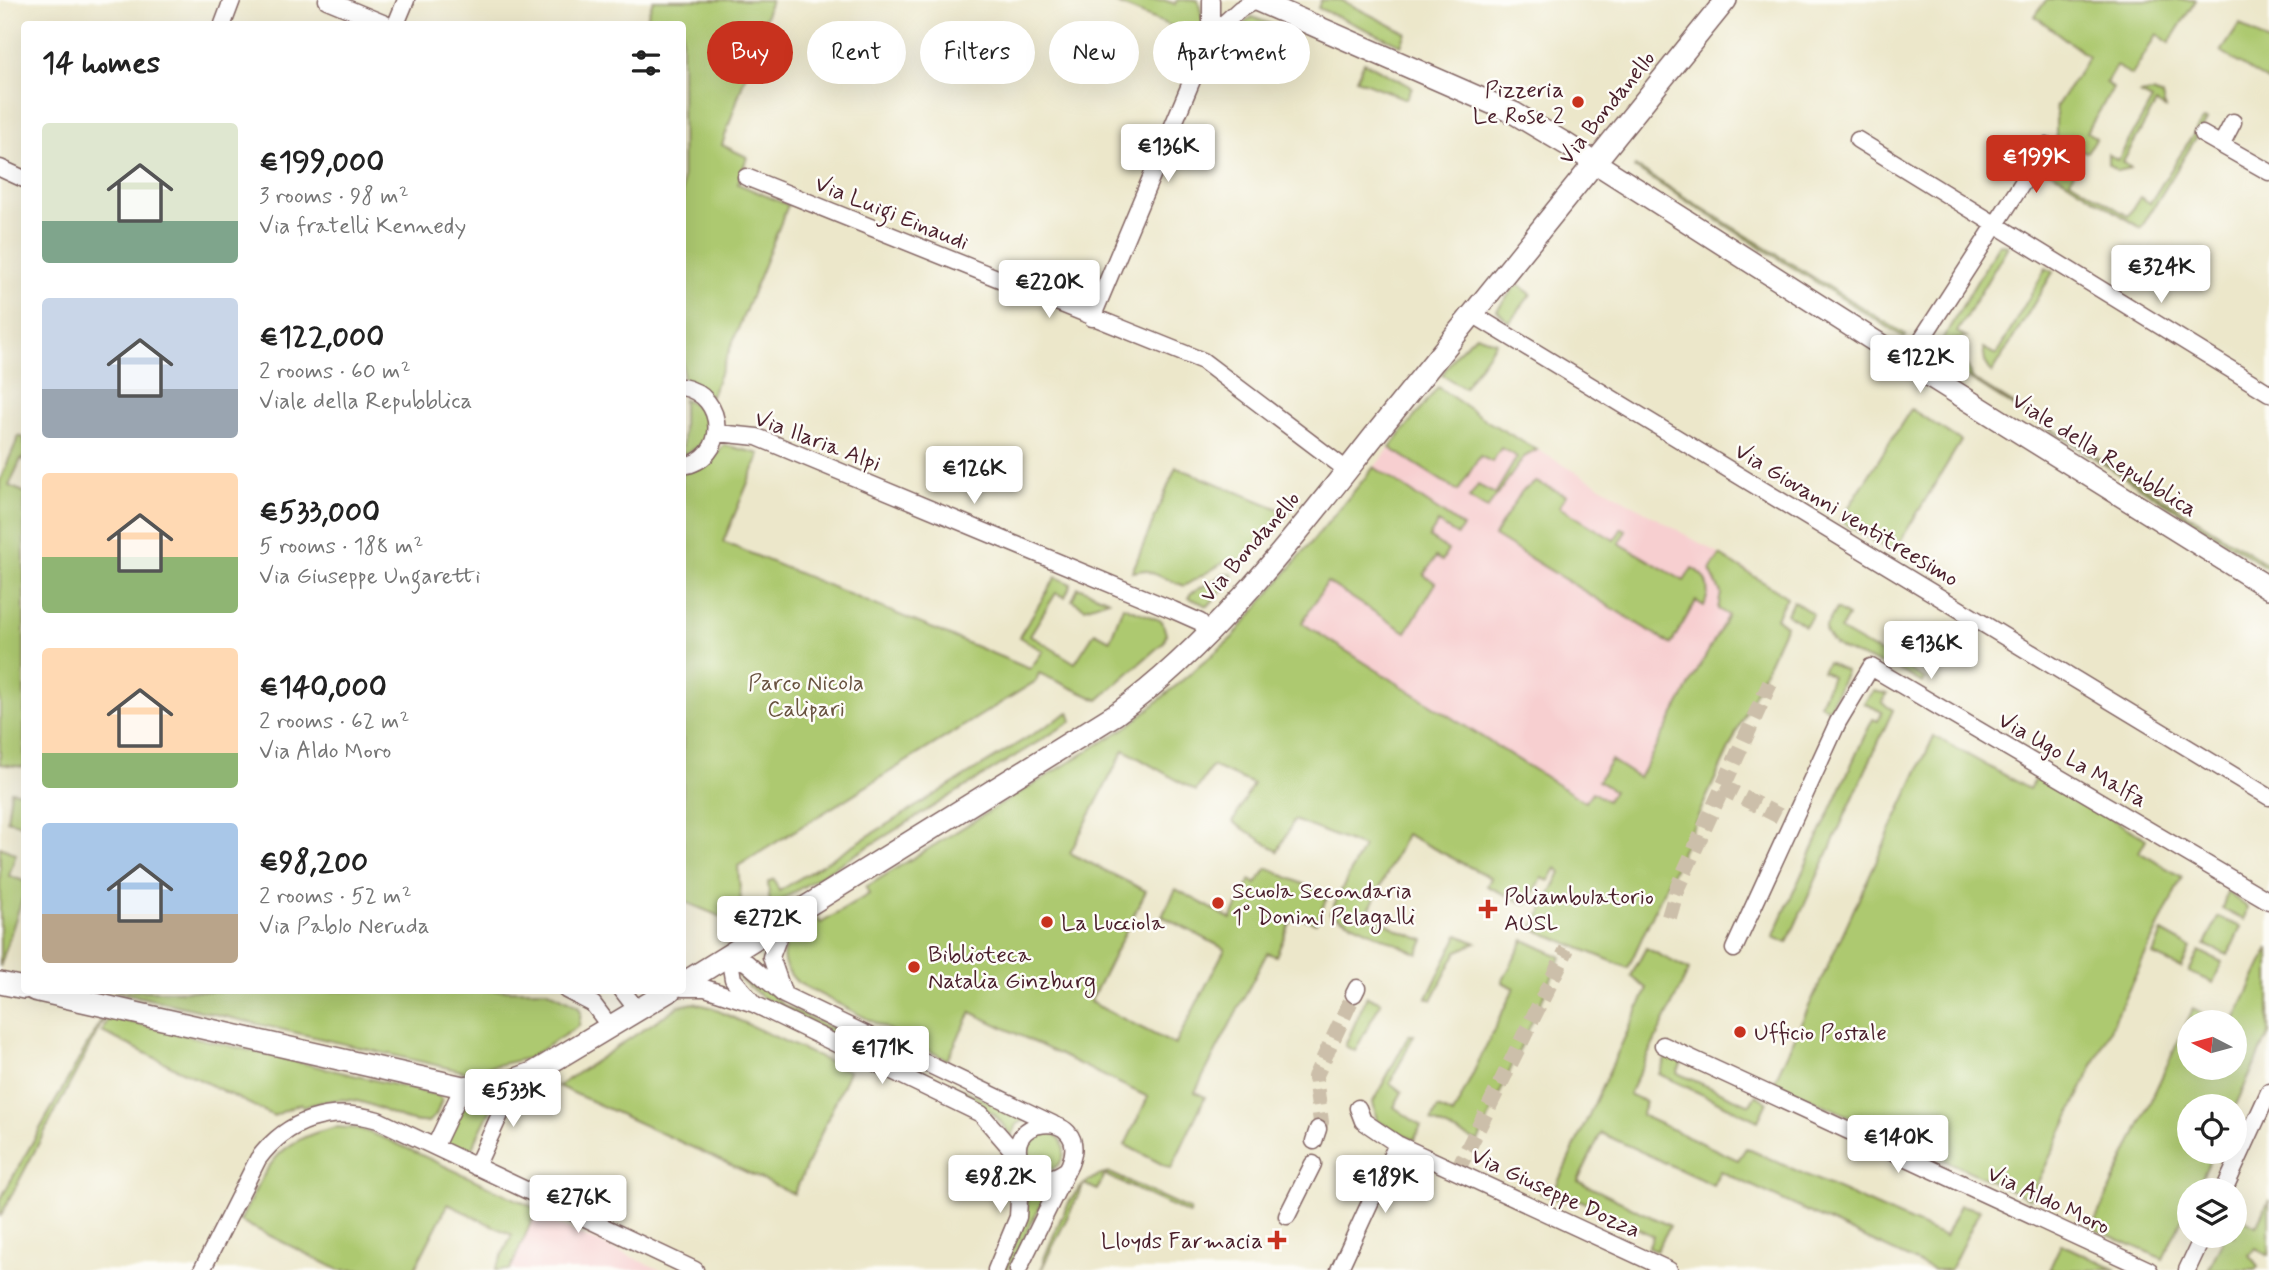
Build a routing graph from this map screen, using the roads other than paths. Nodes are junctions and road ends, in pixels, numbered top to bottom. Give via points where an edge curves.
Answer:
1 (232, 0) edge
2 (327, 0) edge
3 (406, 0) edge
4 (1210, 0) edge
5 (1256, 0) edge
6 (1726, 0) edge
7 (224, 21) edge
8 (378, 21) edge
9 (397, 21) edge
10 (1211, 21) edge
11 (1227, 21) edge
12 (1190, 84) edge
13 (2234, 122) dead end
14 (2202, 134) dead end
15 (1858, 140) dead end
16 (2047, 145) dead end
17 (2221, 145) junction
18 (1596, 161) junction
19 (0, 167) edge
20 (2269, 172) edge
21 (21, 177) edge
22 (746, 177) dead end
23 (1994, 224) junction
24 (1474, 315) junction
25 (1092, 318) junction
26 (1907, 362) junction
27 (686, 388) edge
28 (2269, 393) edge
29 (718, 433) junction
30 (686, 465) edge
31 (1348, 471) junction
32 (2269, 587) edge
33 (1208, 631) junction
34 (2269, 797) edge
35 (2269, 901) edge
36 (785, 919) junction
37 (1734, 949) dead end
38 (729, 955) junction
39 (0, 983) edge
40 (686, 983) edge
41 (686, 986) edge
42 (21, 987) edge
43 (52, 994) edge
44 (574, 994) edge
45 (625, 994) edge
46 (665, 994) edge
47 (784, 995) junction
48 (754, 1004) junction
49 (638, 1011) junction
50 (611, 1028) junction
51 (878, 1040) junction
52 (1664, 1045) dead end
53 (870, 1060) junction
54 (508, 1082) junction
55 (463, 1087) junction
56 (2269, 1092) edge
57 (1358, 1108) dead end
58 (1053, 1124) junction
59 (1397, 1144) junction
60 (435, 1146) junction
61 (1021, 1161) junction
62 (1314, 1164) dead end
63 (476, 1167) junction
64 (1065, 1171) junction
65 (2230, 1178) edge
66 (1287, 1216) dead end
67 (2197, 1248) edge
68 (202, 1270) edge
69 (695, 1270) edge
70 (996, 1270) edge
71 (1018, 1270) edge
72 (1339, 1270) edge
73 (1668, 1270) edge
74 (2149, 1270) edge
75 (2187, 1270) edge

1 - 7 street
2 - 8 street
3 - 9 street
4 - 10 street
5 - 11 street
5 - 18 street, Viale della Repubblica via 1514,114
6 - 18 street, Via Bondanello
12 - 25 street
13 - 17 street
14 - 17 street
15 - 23 street
16 - 23 street
17 - 20 street
18 - 24 street, Via Bondanello
18 - 26 street, Viale della Repubblica
19 - 21 street
22 - 25 street, Via Luigi Einaudi
23 - 26 street
23 - 28 street
24 - 31 street, Via Bondanello
24 - 34 street, Via Giovanni ventitreesimo
25 - 31 street, Via Luigi Einaudi via 1216,368
26 - 32 street, Viale della Repubblica
27 - 29 street, Via Ilaria Alpi via 709,401
29 - 30 street, Via Ilaria Alpi via 704,458
29 - 33 street, Via Ilaria Alpi via 757,437 1173,610 1200,622
31 - 33 street, Via Bondanello
33 - 36 street, Via Bondanello via 1116,715
35 - 37 street, Via Ugo La Malfa via 1871,667 1838,722
36 - 38 street, Via Bondanello
36 - 47 street via 771,957
38 - 40 street, Via Bondanello
38 - 47 street via 747,963
38 - 48 street via 733,979
39 - 42 street
41 - 48 street
43 - 55 street
44 - 50 street via 593,1004
45 - 49 street
46 - 49 street
47 - 51 street
48 - 53 street
49 - 50 street
50 - 54 street via 555,1062
51 - 53 street
51 - 58 street
52 - 74 street, Via Aldo Moro
53 - 61 street via 981,1114
54 - 55 street
54 - 63 street via 508,1097
55 - 60 street
56 - 65 street
57 - 59 street, Via Giuseppe Dozza via 1363,1121
58 - 61 street via 1029,1129 1020,1142
58 - 64 street via 1072,1141 1073,1157
59 - 72 street
59 - 73 street, Via Giuseppe Dozza
60 - 63 street
60 - 68 street via 359,1114 303,1121 281,1134 258,1159
61 - 64 street via 1026,1170 1042,1178
61 - 70 street via 1018,1217
62 - 66 street
63 - 69 street
64 - 71 street
67 - 75 street

